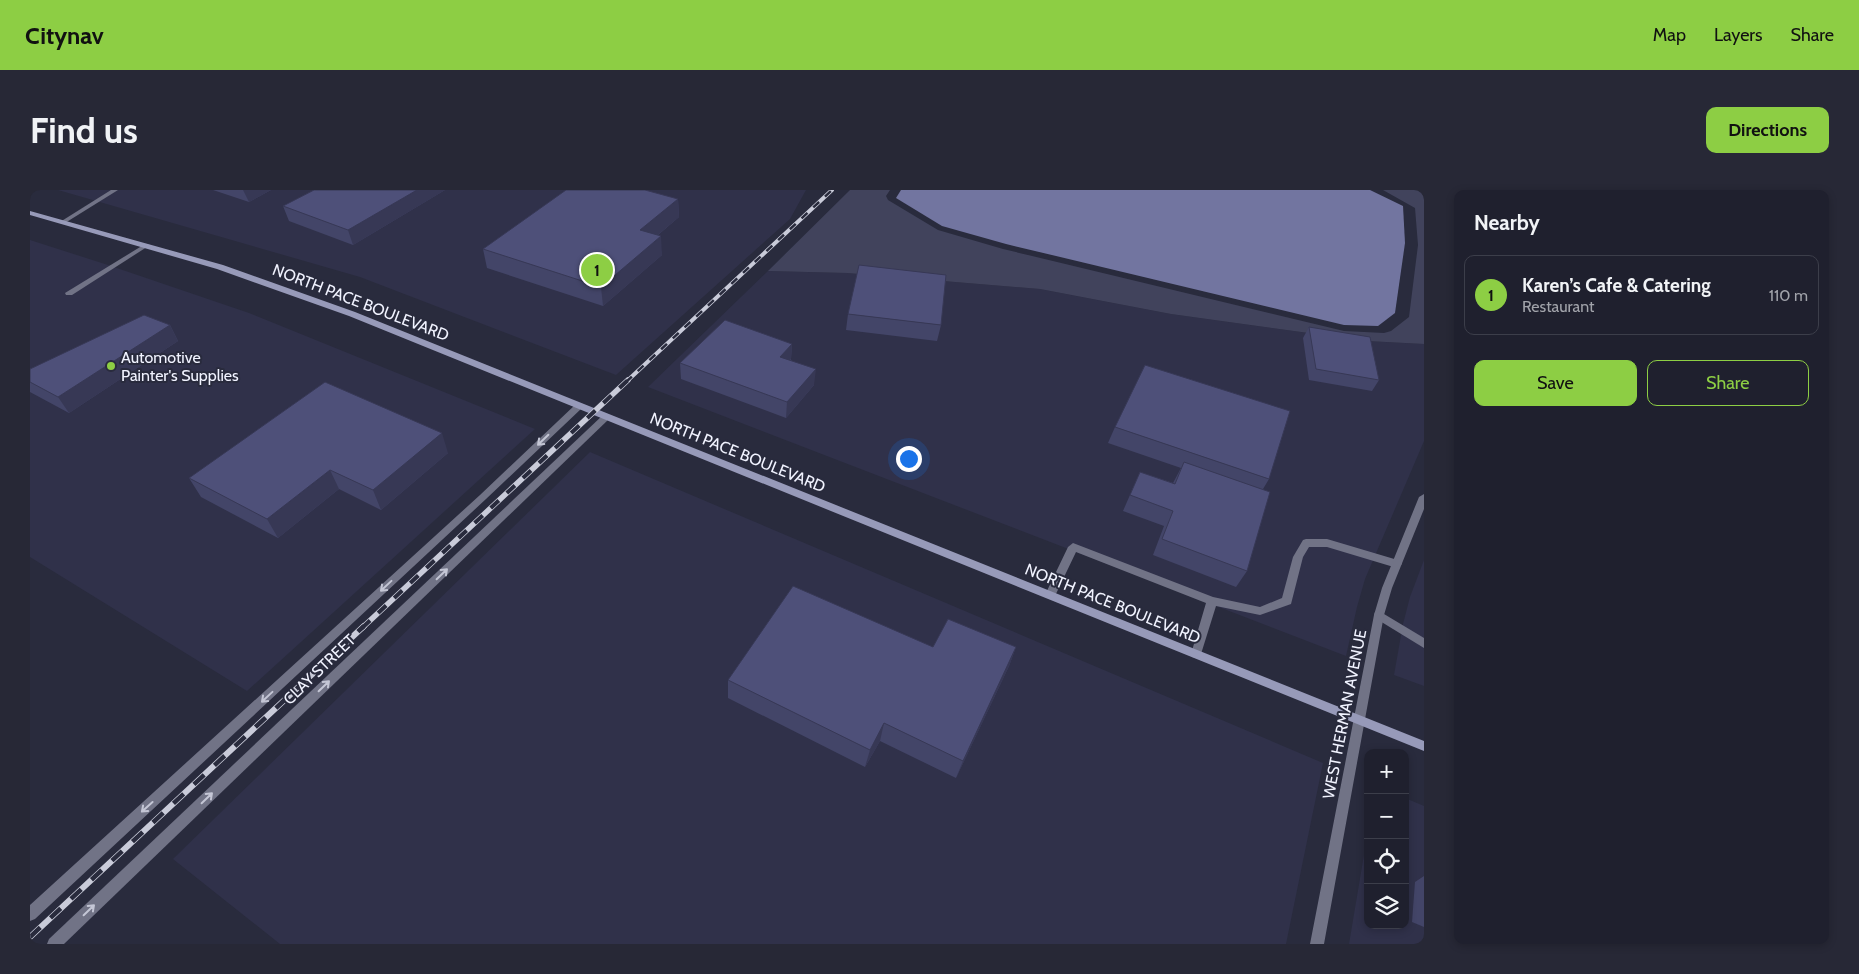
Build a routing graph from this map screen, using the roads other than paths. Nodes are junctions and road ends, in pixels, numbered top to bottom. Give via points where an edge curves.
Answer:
1 (116, 190) edge
2 (30, 213) edge
3 (63, 222) junction
4 (147, 245) junction
5 (70, 293) dead end
6 (579, 406) junction
7 (606, 417) junction
8 (1424, 497) edge
9 (1397, 564) junction
10 (1050, 595) junction
11 (1212, 601) junction
12 (1379, 615) junction
13 (1424, 644) edge
14 (1196, 654) junction
15 (1360, 720) junction
16 (1424, 746) edge
17 (30, 914) edge
18 (54, 944) edge
19 (1317, 944) edge

1 - 3 street
2 - 3 main road, NORTH PACE BOULEVARD
3 - 4 main road, NORTH PACE BOULEVARD
4 - 5 street
4 - 6 main road, NORTH PACE BOULEVARD via 352,314
6 - 7 main road, NORTH PACE BOULEVARD
6 -> 17 street, CLAY STREET
7 - 10 main road, NORTH PACE BOULEVARD
18 -> 7 street, CLAY STREET
8 - 9 street, WEST HERMAN AVENUE
9 - 11 street via 1327,543 1306,542 1298,557 1287,601 1260,611
9 - 12 street, WEST HERMAN AVENUE
10 - 11 street via 1073,547
10 - 14 main road, NORTH PACE BOULEVARD
11 - 14 street
12 - 13 street
12 - 15 street, WEST HERMAN AVENUE
14 - 15 main road, NORTH PACE BOULEVARD
15 - 16 main road, NORTH PACE BOULEVARD
15 - 19 street, WEST HERMAN AVENUE

